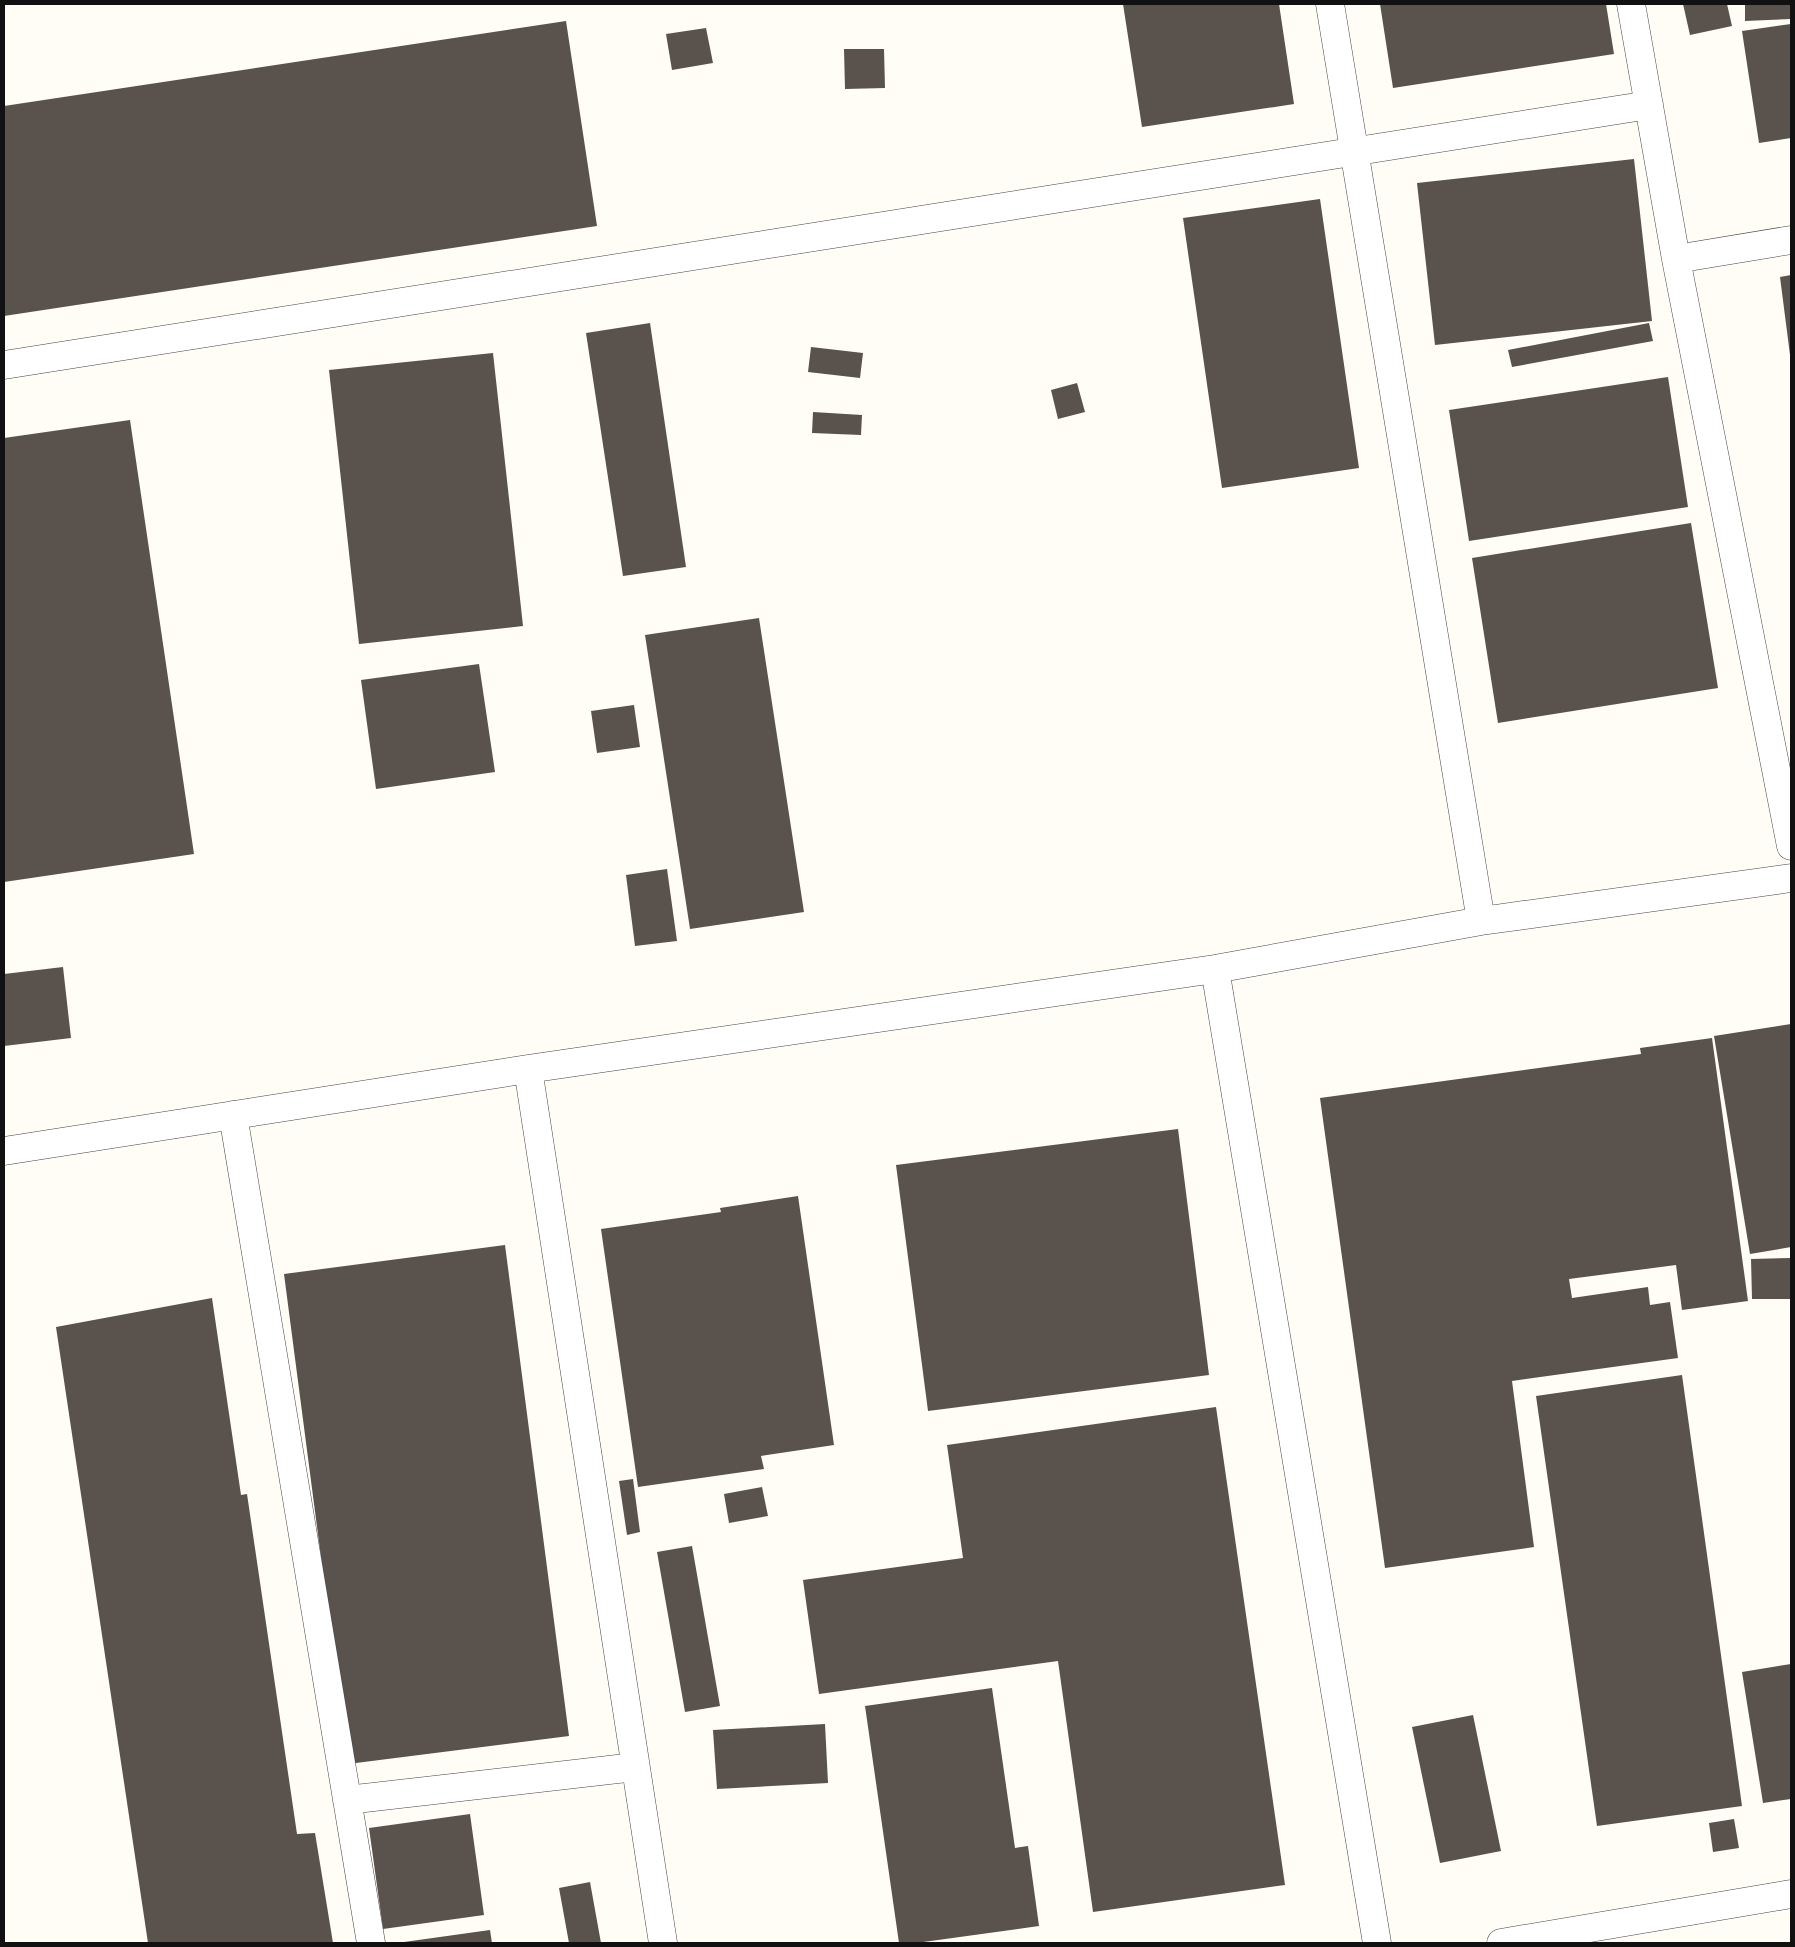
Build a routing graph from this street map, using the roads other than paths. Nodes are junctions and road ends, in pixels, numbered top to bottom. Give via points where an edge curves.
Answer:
1 (1330, 4) edge
2 (1631, 4) edge
3 (1649, 105) junction
4 (1354, 150) junction
5 (1791, 240) edge
6 (1676, 259) junction
7 (4, 366) edge
8 (1791, 846) edge
9 (1791, 878) edge
10 (1482, 921) junction
11 (1215, 969) junction
12 (528, 1069) junction
13 (233, 1115) junction
14 (4, 1151) edge
15 (636, 1767) junction
16 (347, 1800) junction
17 (1791, 1894) edge
18 (371, 1943) edge
19 (663, 1943) edge
20 (1377, 1943) edge
21 (1501, 1943) edge

1 - 4 street
2 - 3 street
3 - 4 street
3 - 6 street
4 - 7 street
4 - 10 street
5 - 6 street
6 - 8 street
9 - 10 street
10 - 11 street
11 - 12 street
11 - 20 street
12 - 13 street
12 - 15 street
13 - 14 street
13 - 16 street
15 - 16 street
15 - 19 street
16 - 18 street
17 - 21 street

